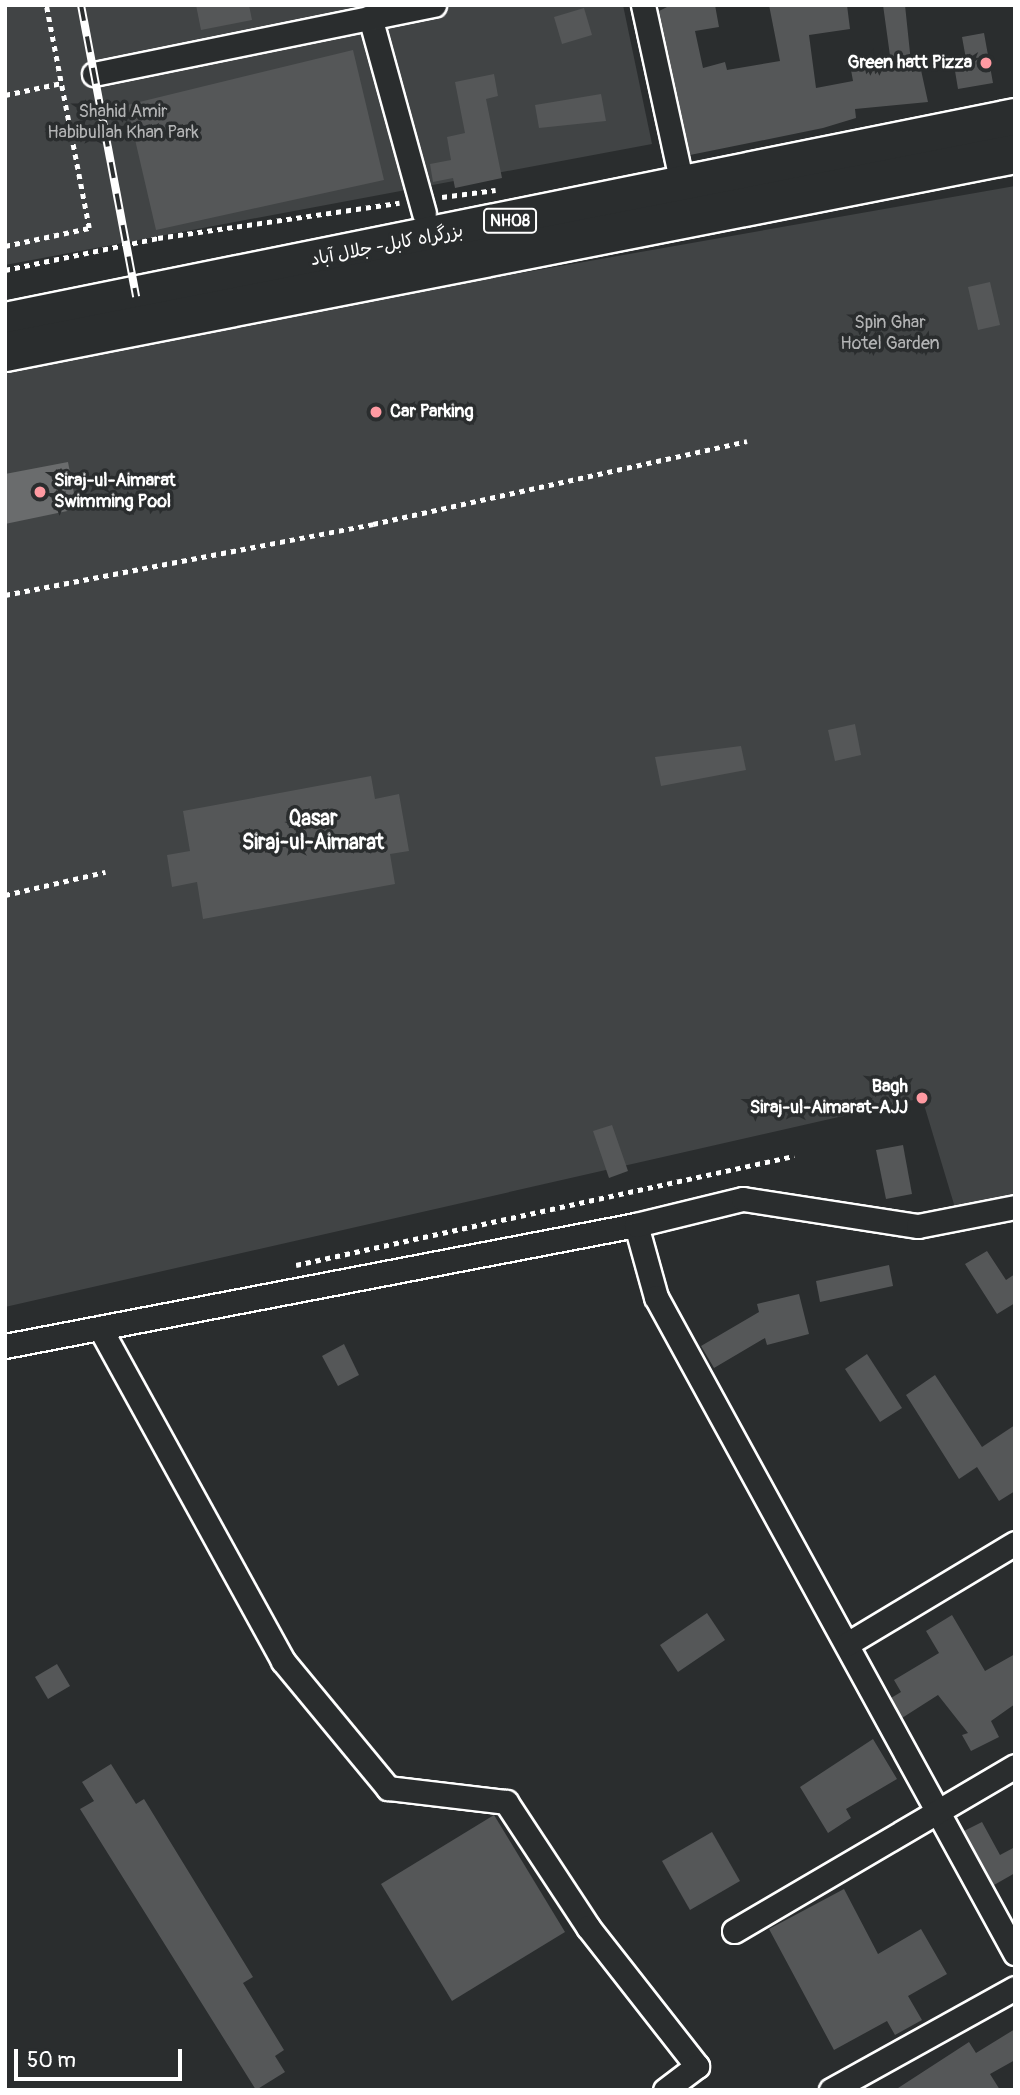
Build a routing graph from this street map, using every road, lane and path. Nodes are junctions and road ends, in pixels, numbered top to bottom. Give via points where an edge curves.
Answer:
1 (46, 5) edge
2 (435, 5) edge
3 (643, 5) edge
4 (370, 17) junction
5 (94, 74) dead end
6 (62, 83) junction
7 (5, 95) edge
8 (1015, 118) edge
9 (1015, 154) edge
10 (502, 189) dead end
11 (686, 202) junction
12 (422, 206) junction
13 (5, 246) edge
14 (5, 270) edge
15 (5, 322) edge
16 (5, 352) edge
17 (747, 441) dead end
18 (5, 595) edge
19 (105, 872) dead end
20 (5, 895) edge
21 (794, 1156) dead end
22 (1015, 1207) edge
23 (636, 1226) junction
24 (286, 1267) dead end
25 (100, 1328) junction
26 (5, 1346) edge
27 (1015, 1543) edge
28 (847, 1644) junction
29 (1015, 1766) edge
30 (936, 1811) junction
31 (734, 1931) dead end
32 (1015, 1953) edge
33 (1015, 1988) edge
34 (665, 2090) edge
35 (831, 2090) edge

1 - 6 path
2 - 4 street
3 - 11 street
4 - 5 street
4 - 12 street
6 - 7 path
6 - 13 path via 89,228
8 - 11 highway, بزرگراه کابل- جلال آباد / NH08
9 - 11 highway, بزرگراه کابل- جلال آباد / NH08
10 - 12 path
11 - 15 highway, بزرگراه کابل- جلال آباد / NH08
11 - 16 highway, بزرگراه کابل- جلال آباد / NH08
12 - 14 path via 158,238
17 - 18 path via 373,524
19 - 20 path
21 - 24 path
22 - 23 street via 918,1226 743,1199
23 - 25 street
23 - 28 street via 656,1297
25 - 26 street
25 - 34 street via 283,1661 388,1788 506,1802 588,1927 697,2066
27 - 28 street
28 - 30 street
29 - 30 street
30 - 31 street
30 - 32 street
33 - 35 street

